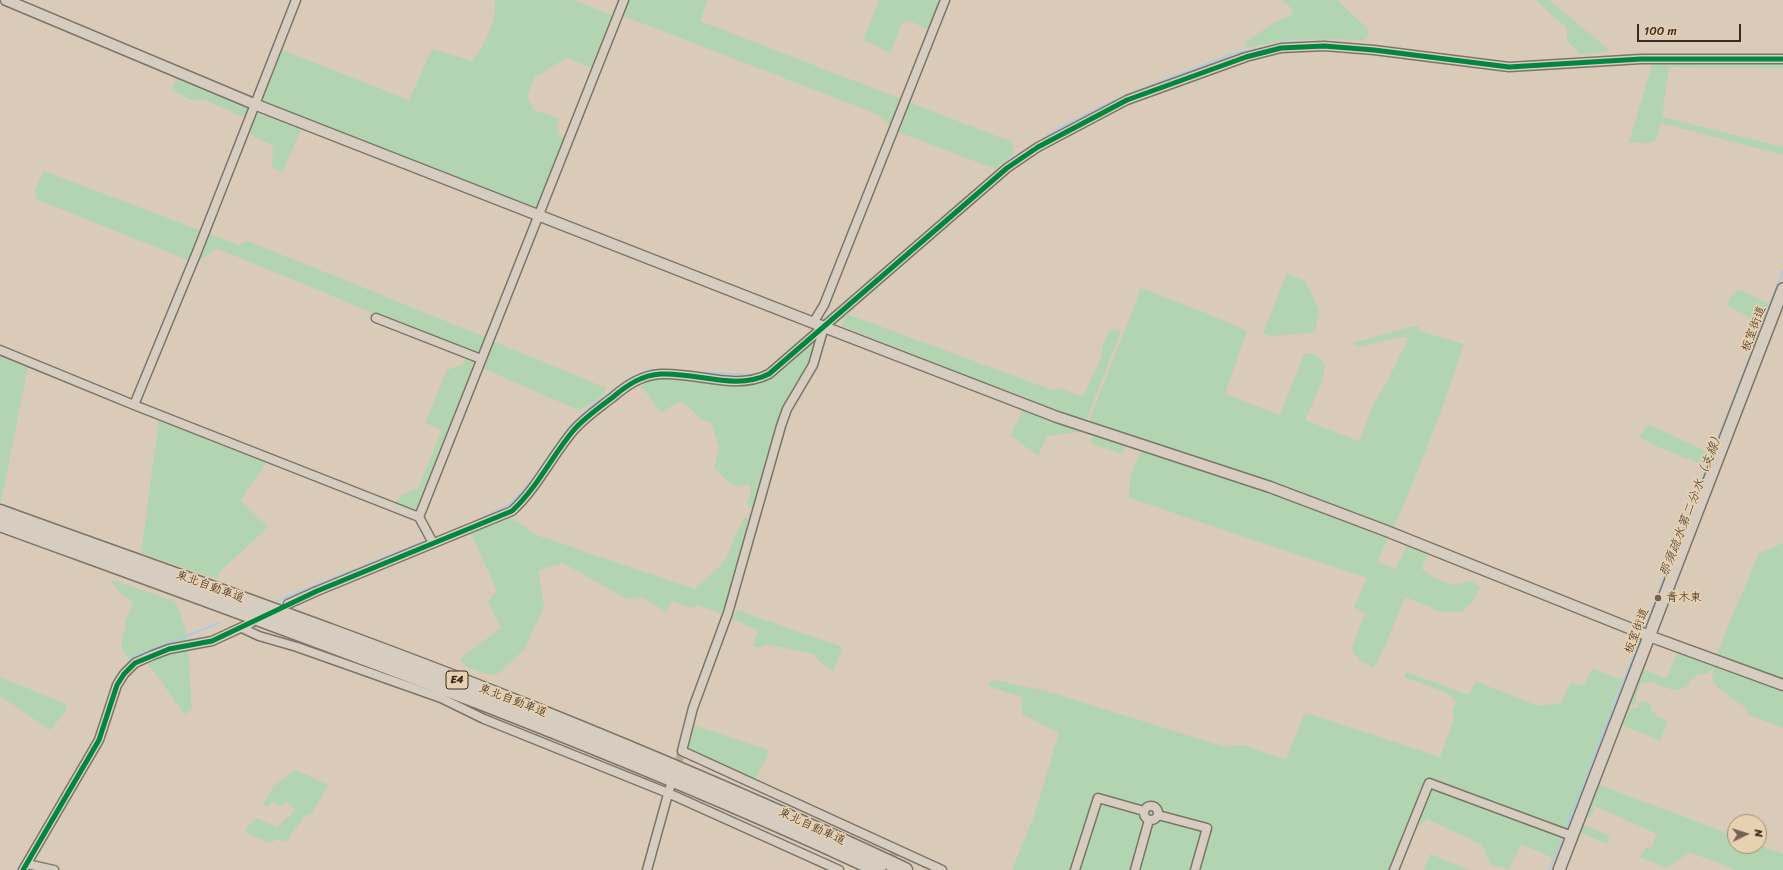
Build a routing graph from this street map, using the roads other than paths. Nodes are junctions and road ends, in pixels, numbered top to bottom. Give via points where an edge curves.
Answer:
1 (6, 0) edge
2 (296, 0) edge
3 (624, 0) edge
4 (945, 0) edge
5 (1783, 59) edge
6 (254, 104) junction
7 (538, 214) junction
8 (1783, 289) edge
9 (376, 318) dead end
10 (813, 323) junction
11 (824, 328) junction
12 (0, 350) edge
13 (480, 359) junction
14 (134, 405) junction
15 (0, 512) edge
16 (419, 517) junction
17 (0, 524) edge
18 (432, 543) junction
19 (288, 604) dead end
20 (251, 623) dead end
21 (242, 628) junction
22 (1649, 636) junction
23 (1783, 685) edge
24 (669, 790) junction
25 (1144, 811) junction
26 (1158, 815) junction
27 (1149, 820) junction
28 (1572, 836) junction
29 (25, 867) edge
30 (54, 870) edge
31 (647, 870) edge
32 (839, 870) edge
33 (878, 870) edge
34 (905, 870) edge
35 (942, 870) edge
36 (1075, 870) edge
37 (1135, 870) edge
38 (1195, 870) edge
39 (1394, 870) edge
40 (1559, 870) edge

1 - 6 street
2 - 6 street
3 - 7 street
4 - 10 street via 824,305
5 - 11 street via 1641,59 1509,67 1324,46 1281,48 1246,57 1127,100 1038,147 1007,168
6 - 7 street
6 - 14 street
7 - 10 street
7 - 13 street
8 - 22 main road, 板室街道
9 - 13 street
10 - 11 street
11 - 18 street via 761,378 732,380 660,374 634,382 574,431 512,511
11 - 22 street via 1057,417 1270,487
11 - 35 street via 812,365 787,409 781,426 728,613 693,708 682,751
12 - 14 street
13 - 16 street
14 - 16 street
15 - 34 highway, 東北自動車道 / E4 via 263,606 526,706 758,802
16 - 18 street
17 - 33 highway, 東北自動車道 / E4 via 339,647 522,717 754,813
18 - 19 street
20 - 21 street
21 - 24 street via 441,698 484,719
21 - 29 street via 212,641 169,649 153,655 135,663 124,674 117,685 99,740
22 - 23 street
22 - 28 main road, 板室街道
24 - 31 street
24 - 32 street
25 - 26 street via 1148,806 1154,806
25 - 27 street
25 - 36 street via 1098,798
26 - 27 street via 1155,819
26 - 38 street via 1207,828
27 - 37 street
28 - 39 street via 1429,783
28 - 40 main road, 板室街道
29 - 30 street

